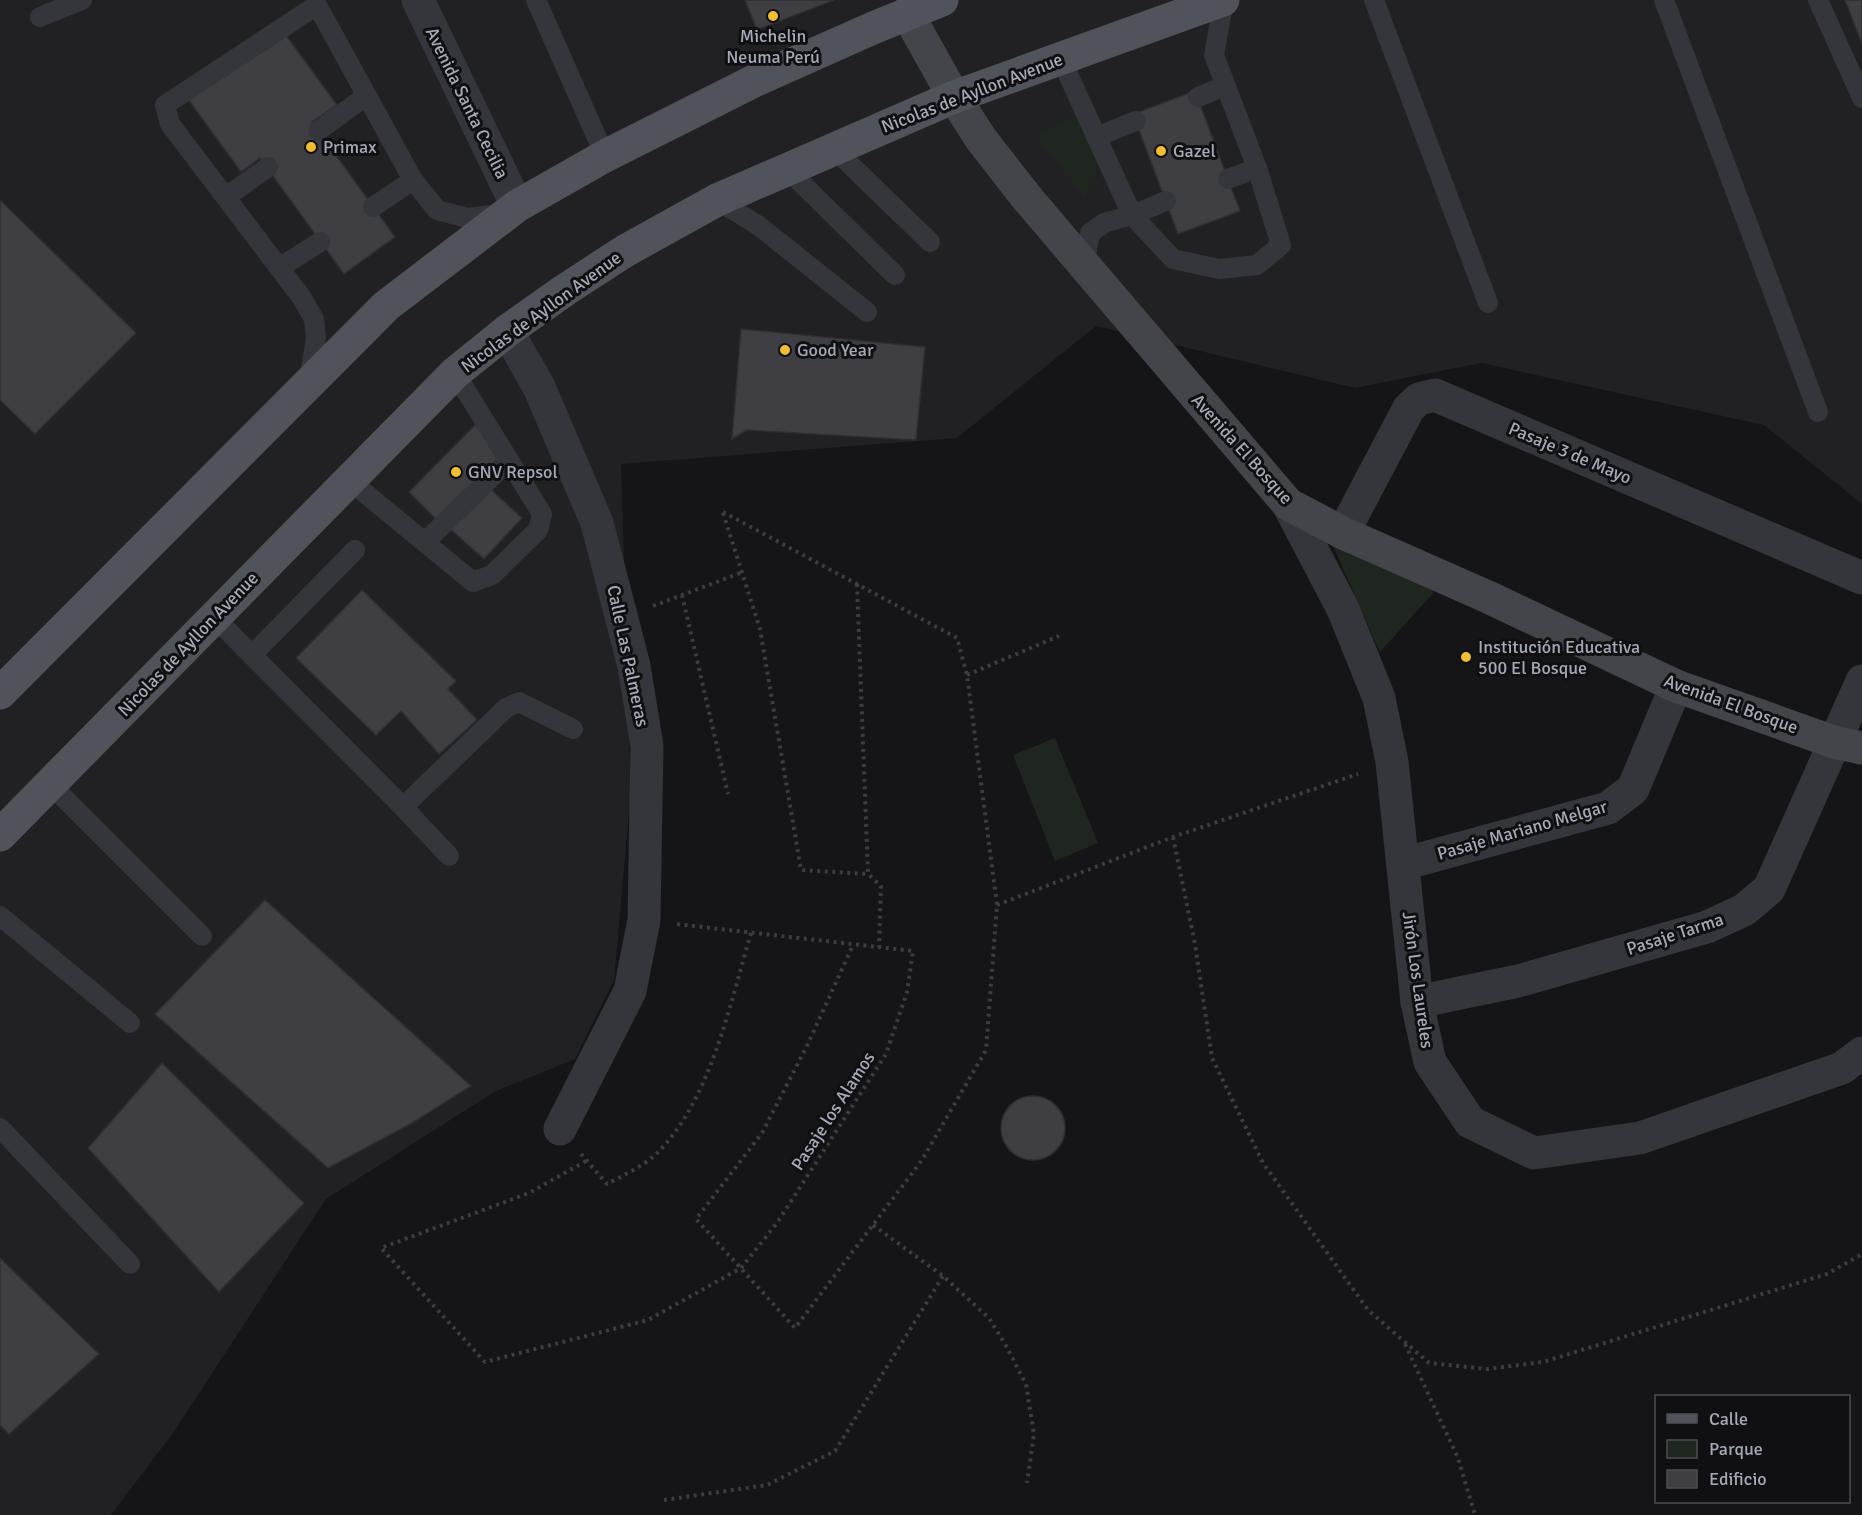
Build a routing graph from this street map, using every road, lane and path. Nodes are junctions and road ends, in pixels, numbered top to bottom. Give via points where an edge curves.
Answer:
1 (82, 0) edge
2 (418, 0) edge
3 (536, 0) edge
4 (942, 0) edge
5 (1223, 0) edge
6 (1374, 0) edge
7 (1664, 0) edge
8 (1818, 0) edge
9 (903, 7) edge
10 (40, 17) dead end
11 (1061, 59) junction
12 (1225, 86) junction
13 (366, 96) junction
14 (954, 97) junction
15 (1198, 97) dead end
16 (1862, 98) edge
17 (1136, 121) dead end
18 (318, 131) dead end
19 (1096, 137) junction
20 (833, 148) junction
21 (605, 156) junction
22 (268, 167) dead end
23 (1257, 168) junction
24 (787, 169) junction
25 (1228, 179) dead end
26 (413, 180) junction
27 (226, 197) junction
28 (717, 200) junction
29 (1166, 201) dead end
30 (373, 207) dead end
31 (512, 210) junction
32 (1132, 215) junction
33 (320, 242) dead end
34 (930, 242) dead end
35 (1084, 267) junction
36 (279, 268) junction
37 (895, 275) dead end
38 (1488, 303) dead end
39 (867, 312) dead end
40 (507, 331) junction
41 (455, 373) junction
42 (309, 383) junction
43 (1818, 412) dead end
44 (509, 460) junction
45 (349, 480) junction
46 (1288, 504) junction
47 (1342, 532) junction
48 (425, 542) junction
49 (355, 550) dead end
50 (743, 572) junction
51 (1862, 578) edge
52 (856, 584) junction
53 (682, 595) junction
54 (214, 617) junction
55 (621, 617) junction
56 (1059, 636) dead end
57 (252, 655) junction
58 (968, 675) junction
59 (1862, 681) edge
60 (1676, 686) junction
61 (2, 689) edge
62 (573, 729) dead end
63 (1848, 745) edge
64 (1392, 762) junction
65 (51, 784) junction
66 (728, 794) dead end
67 (403, 807) junction
68 (0, 835) edge
69 (1173, 837) junction
70 (448, 856) dead end
71 (1403, 864) junction
72 (868, 874) junction
73 (997, 905) junction
74 (0, 916) edge
75 (644, 920) junction
76 (751, 933) junction
77 (202, 936) dead end
78 (853, 945) junction
79 (879, 947) junction
80 (1418, 1002) junction
81 (130, 1023) dead end
82 (1862, 1053) edge
83 (0, 1128) edge
84 (560, 1129) dead end
85 (873, 1225) junction
86 (1862, 1254) edge
87 (130, 1264) dead end
88 (741, 1268) junction
89 (943, 1276) junction
90 (1404, 1341) junction
91 (1027, 1483) dead end
92 (664, 1500) dead end
93 (1475, 1515) edge

1 - 10 lane
2 - 31 street, Avenida Santa Cecilia
3 - 21 lane
4 - 9 main road
5 - 11 main road, Nicolas de Ayllon Avenue
5 - 12 lane via 1214,55
6 - 38 lane
7 - 43 lane
8 - 16 lane
9 - 14 street, Avenida El Bosque
9 - 21 main road
11 - 14 main road, Nicolas de Ayllon Avenue
11 - 19 lane
12 - 15 lane
12 - 23 lane
13 - 18 lane
13 - 26 lane
13 - 27 lane via 317,4 165,105 170,124
14 - 20 main road, Nicolas de Ayllon Avenue
14 - 35 street, Avenida El Bosque via 981,139
17 - 19 lane
19 - 32 lane
20 - 24 main road, Nicolas de Ayllon Avenue
20 - 34 lane
21 - 31 main road
22 - 27 lane
23 - 25 lane
23 - 32 lane via 1281,245 1257,265 1219,269 1173,259
24 - 28 main road, Nicolas de Ayllon Avenue
24 - 37 lane
26 - 30 lane
26 - 31 lane via 437,210 467,218
27 - 36 lane
28 - 39 lane via 759,226
28 - 40 main road, Nicolas de Ayllon Avenue via 625,251
29 - 32 lane
31 - 42 main road via 386,306
32 - 35 lane via 1104,223 1090,232
33 - 36 lane
35 - 46 street, Avenida El Bosque
36 - 42 lane via 314,319 316,338
40 - 41 main road, Nicolas de Ayllon Avenue
40 - 55 street, Calle Las Palmeras via 538,387 597,523
41 - 44 lane
41 - 45 main road, Nicolas de Ayllon Avenue
42 - 61 main road
44 - 48 lane
44 - 48 lane via 542,514 538,530 492,575 473,582
45 - 48 lane
45 - 54 main road, Nicolas de Ayllon Avenue
46 - 47 street, Avenida El Bosque
46 - 64 street, Jirón Los Laureles via 1351,628 1379,698
47 - 51 street, Pasaje 3 de Mayo via 1409,408 1419,399 1436,395
47 - 60 street, Avenida El Bosque
49 - 57 lane
50 - 52 path via 723,512
50 - 53 path
50 - 72 path via 760,629 801,870
52 - 58 path via 957,638
52 - 72 path
53 - 55 path
53 - 66 path
54 - 57 lane
54 - 65 main road, Nicolas de Ayllon Avenue
55 - 75 street, Calle Las Palmeras via 634,666 647,746
56 - 58 path
57 - 67 lane
58 - 73 path
59 - 63 street
60 - 63 street, Avenida El Bosque
60 - 71 street, Pasaje Mariano Melgar via 1633,789 1608,808
62 - 67 lane via 519,702 506,708
63 - 80 street, Pasaje Tarma via 1769,889 1744,910 1707,927 1518,981
64 - 69 path
64 - 71 street, Jirón Los Laureles
65 - 68 main road, Nicolas de Ayllon Avenue
65 - 77 lane
67 - 70 lane
69 - 73 path
69 - 90 path via 1212,1058 1263,1163 1368,1310
71 - 80 street, Jirón Los Laureles
72 - 79 path via 881,886
73 - 85 path via 986,1050 922,1160
74 - 81 lane
75 - 76 path
75 - 84 street, Calle Las Palmeras via 630,991
76 - 78 path
76 - 88 path via 714,1058 682,1124 654,1157 607,1184 586,1161 529,1193 381,1248 485,1362 648,1320
78 - 79 path
78 - 88 path via 762,1133 696,1219
79 - 88 path, Pasaje los Alamos via 913,951 907,992 886,1054 777,1223
80 - 82 street, Jirón Los Laureles via 1430,1062 1470,1122 1534,1153 1640,1138 1842,1068
83 - 87 lane
85 - 88 path via 795,1328
85 - 89 path
86 - 90 path via 1827,1274 1542,1362 1488,1369 1429,1363
89 - 91 path via 989,1318 1026,1384 1034,1434
89 - 92 path via 835,1451 767,1485
90 - 93 path via 1458,1458

